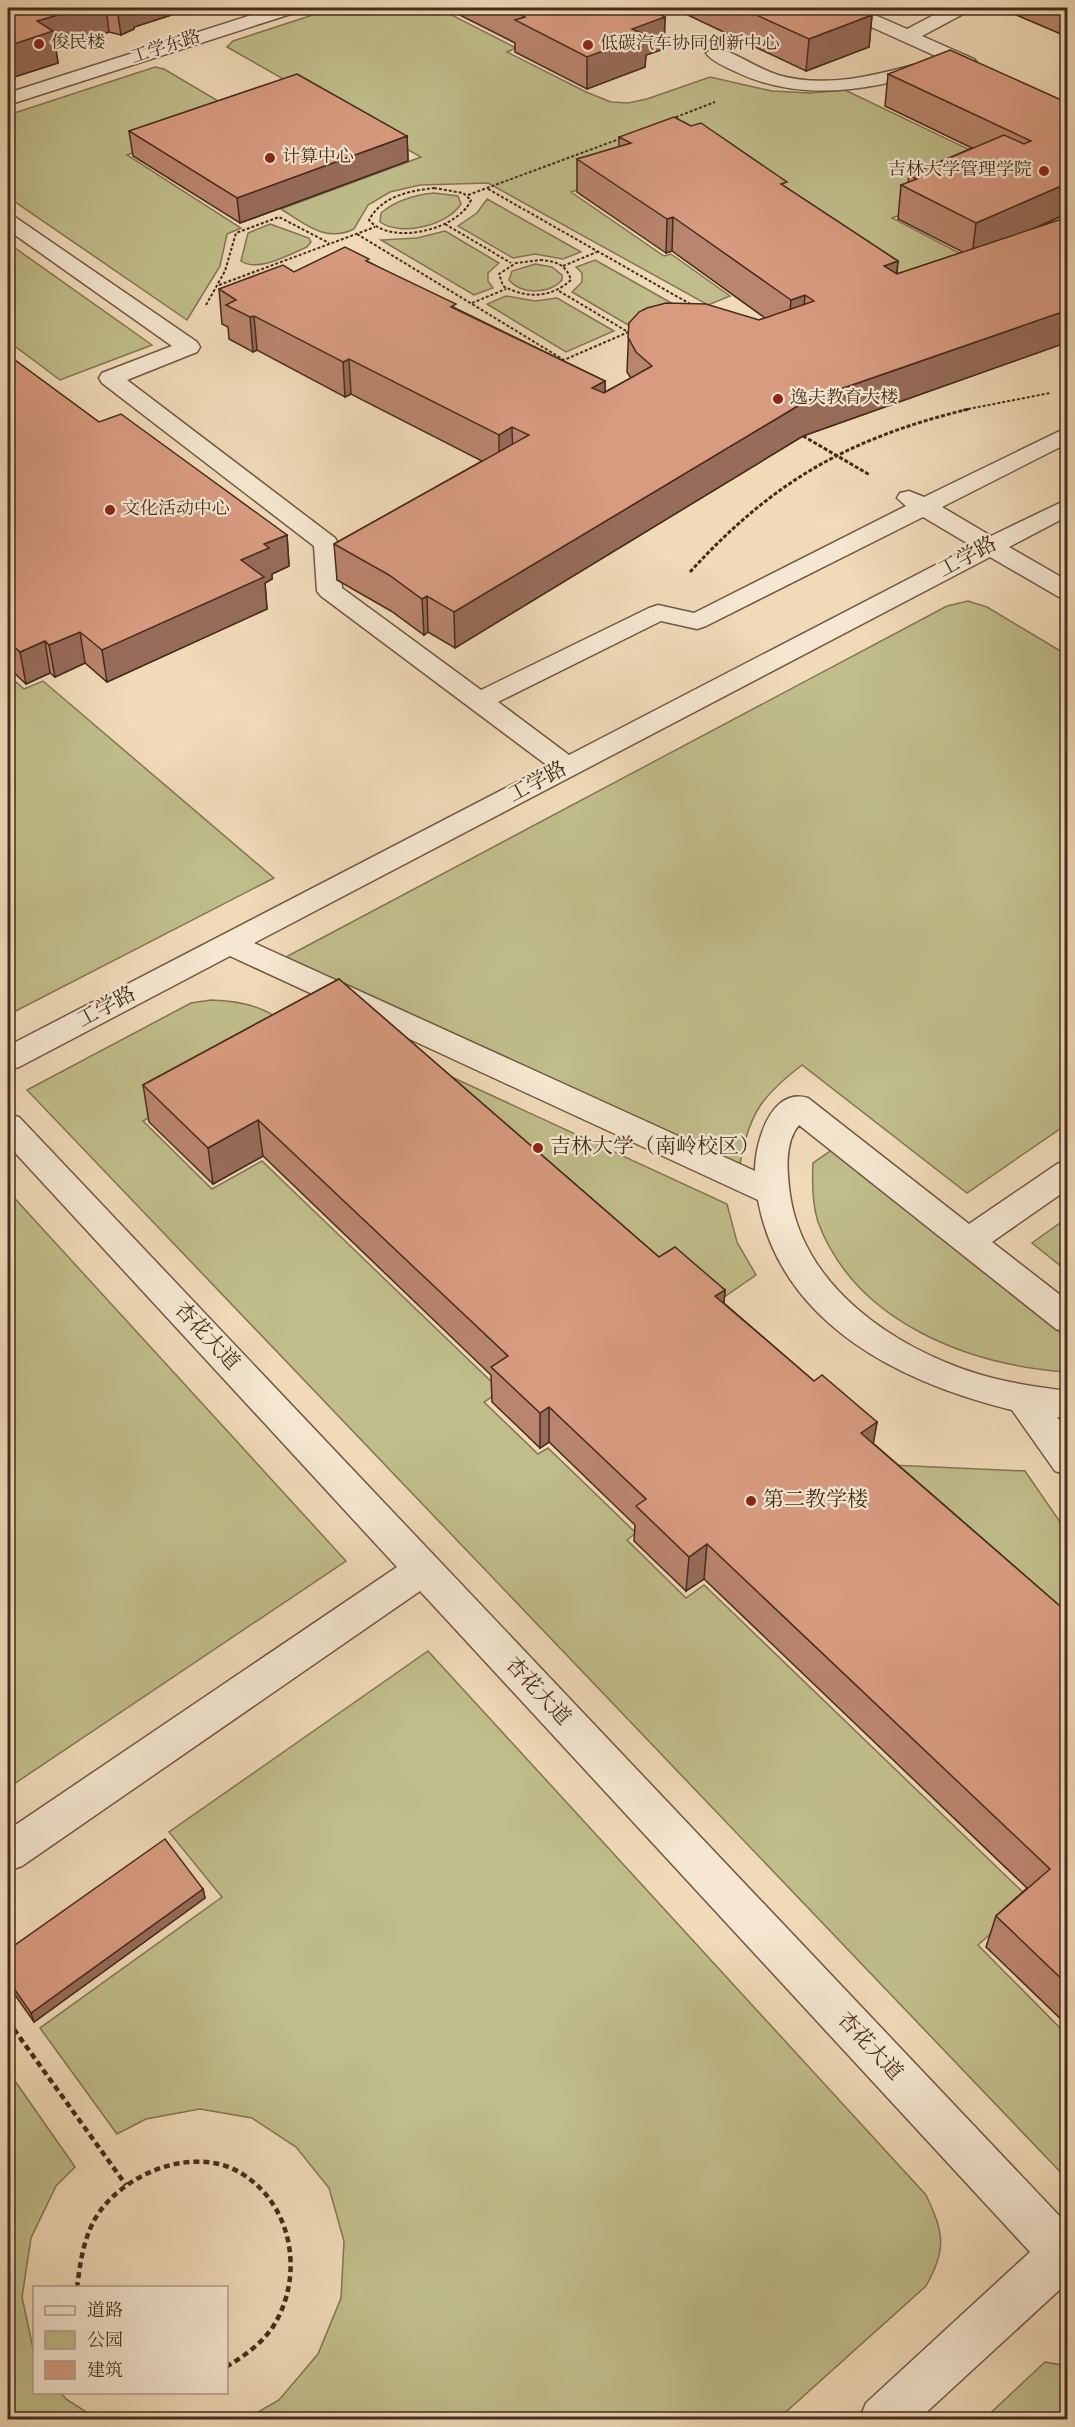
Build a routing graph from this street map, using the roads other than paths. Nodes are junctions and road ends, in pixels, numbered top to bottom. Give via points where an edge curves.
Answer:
1 (283, 8) edge
2 (845, 8) edge
3 (960, 8) edge
4 (908, 36) junction
5 (715, 53) dead end
6 (957, 58) junction
7 (987, 72) edge
8 (8, 99) edge
9 (8, 221) edge
10 (1068, 434) edge
11 (913, 501) junction
12 (1068, 506) edge
13 (990, 546) junction
14 (1068, 592) edge
15 (479, 701) junction
16 (568, 767) junction
17 (229, 944) junction
18 (8, 1059) edge
19 (8, 1125) edge
20 (1068, 1172) edge
21 (773, 1193) junction
22 (968, 1241) junction
23 (1068, 1320) edge
24 (1025, 1401) junction
25 (1068, 1405) edge
26 (1068, 1461) edge
27 (422, 1570) junction
28 (8, 1853) edge
29 (1065, 2256) edge
30 (883, 2420) edge

1 - 8 lane, 工学东路
2 - 4 lane
3 - 4 lane
4 - 6 lane
5 - 6 lane via 756,74 825,86 901,76
6 - 7 lane
9 - 15 lane via 189,348 110,378 326,543 330,591
10 - 11 lane
11 - 13 lane
11 - 15 lane via 697,621 658,613
12 - 13 lane, 工学路
13 - 14 lane
13 - 16 lane, 工学路
15 - 16 lane
16 - 17 lane, 工学路
17 - 18 lane, 工学路
17 - 21 lane
19 - 27 lane, 杏花大道
20 - 22 lane
21 - 22 lane via 772,1159 779,1127 798,1106
21 - 24 lane via 781,1226 796,1260 819,1292 850,1323 887,1350 930,1372
22 - 23 lane
24 - 25 lane
24 - 26 lane
27 - 28 lane
27 - 29 lane, 杏花大道
29 - 30 lane

